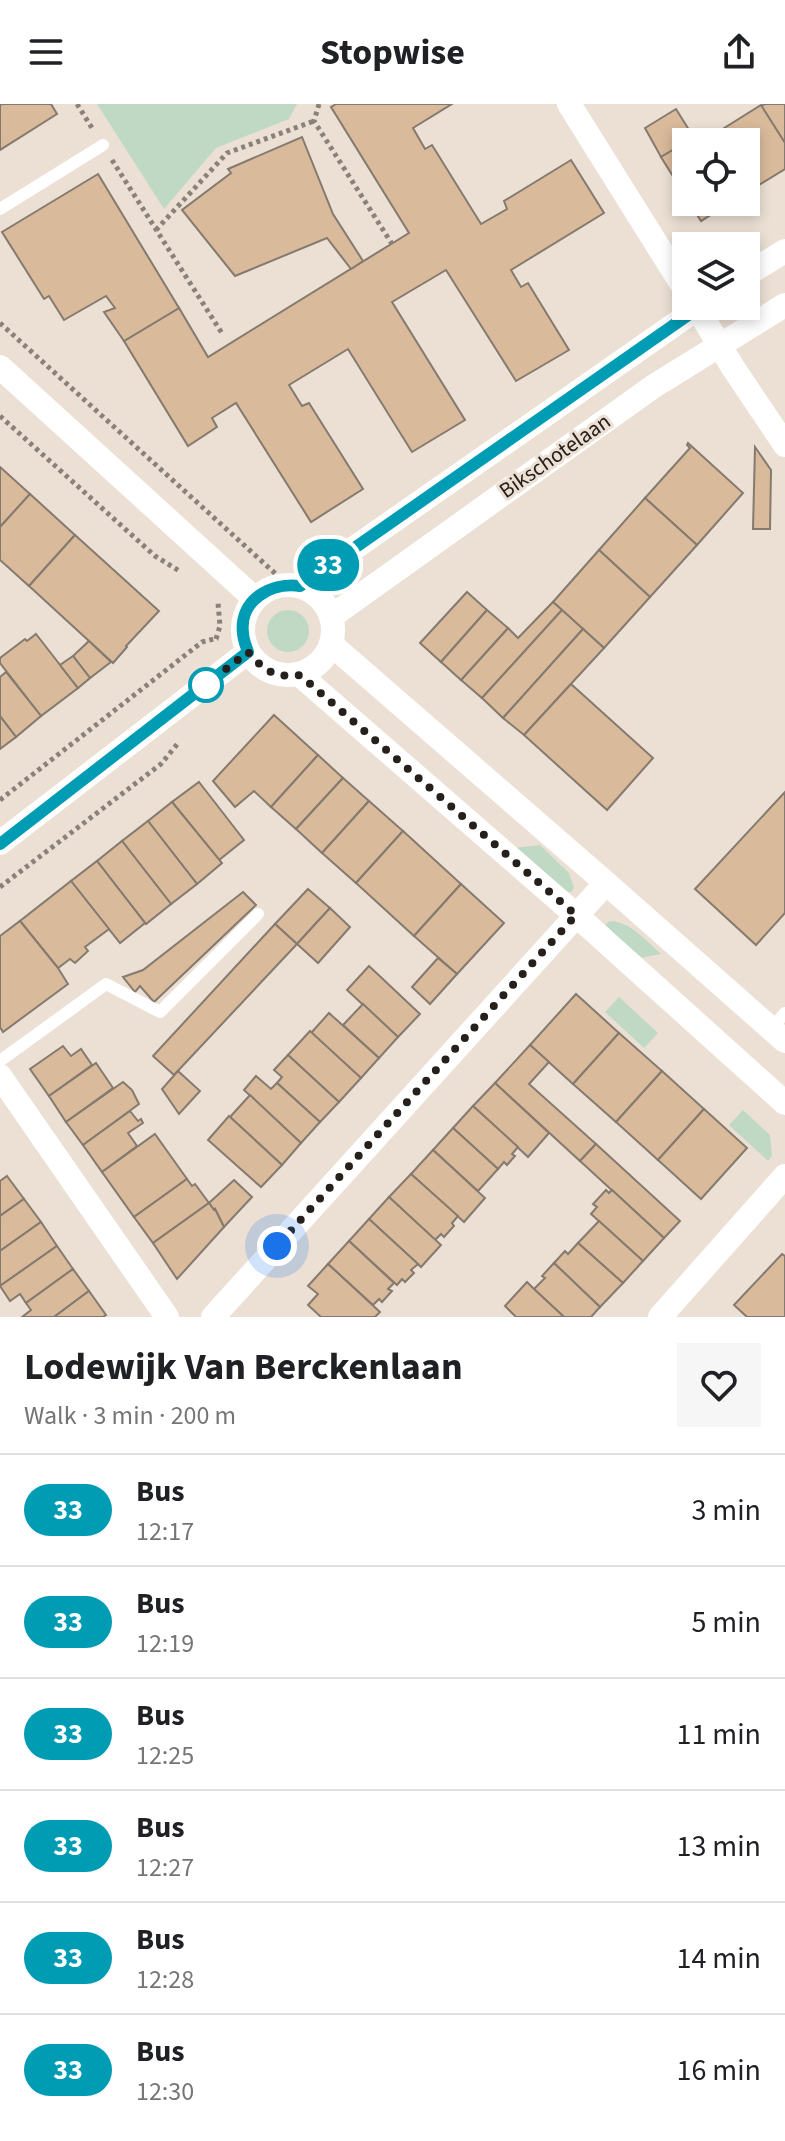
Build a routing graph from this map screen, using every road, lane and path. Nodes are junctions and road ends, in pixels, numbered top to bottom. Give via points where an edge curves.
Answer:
1 (77, 104) edge
2 (319, 104) edge
3 (569, 104) edge
4 (314, 121) junction
5 (103, 145) junction
6 (0, 209) edge
7 (156, 230) junction
8 (392, 244) dead end
9 (785, 251) edge
10 (760, 266) edge
11 (672, 267) edge
12 (785, 305) edge
13 (672, 319) edge
14 (704, 320) edge
15 (0, 323) edge
16 (223, 335) dead end
17 (718, 345) junction
18 (0, 367) edge
19 (0, 416) edge
20 (785, 445) edge
21 (194, 579) dead end
22 (294, 585) junction
23 (213, 593) dead end
24 (255, 599) junction
25 (332, 616) junction
26 (216, 639) junction
27 (245, 642) junction
28 (332, 645) junction
29 (300, 675) junction
30 (180, 741) dead end
31 (0, 800) edge
32 (0, 843) edge
33 (606, 883) junction
34 (0, 887) edge
35 (258, 914) dead end
36 (576, 915) junction
37 (780, 1027) edge
38 (0, 1061) edge
39 (0, 1076) edge
40 (785, 1103) edge
41 (785, 1176) edge
42 (167, 1317) edge
43 (213, 1317) edge
44 (660, 1317) edge

1 - 5 path
2 - 4 path
3 - 11 street
4 - 7 path via 227,153
4 - 8 path
5 - 6 lane
5 - 7 path
7 - 16 path
9 - 10 street
12 - 17 street, Bikschotelaan
13 - 22 street, Bikschotelaan
14 - 17 street
15 - 22 path
17 - 20 street
17 - 25 street, Bikschotelaan
18 - 24 street
19 - 21 path via 155,556
22 - 24 street, Bikschotelaan via 276,586
22 - 25 street via 314,592
23 - 26 path via 220,613
24 - 27 street via 244,620
25 - 28 street
26 - 27 path
26 - 31 path via 202,642
27 - 29 street via 263,668
27 - 32 street
28 - 29 street via 314,669
28 - 33 street
29 - 36 street
30 - 34 path via 161,764
33 - 36 street
33 - 37 street
35 - 38 lane via 160,1012 106,984
36 - 40 street
36 - 43 street
39 - 42 street
41 - 44 street

